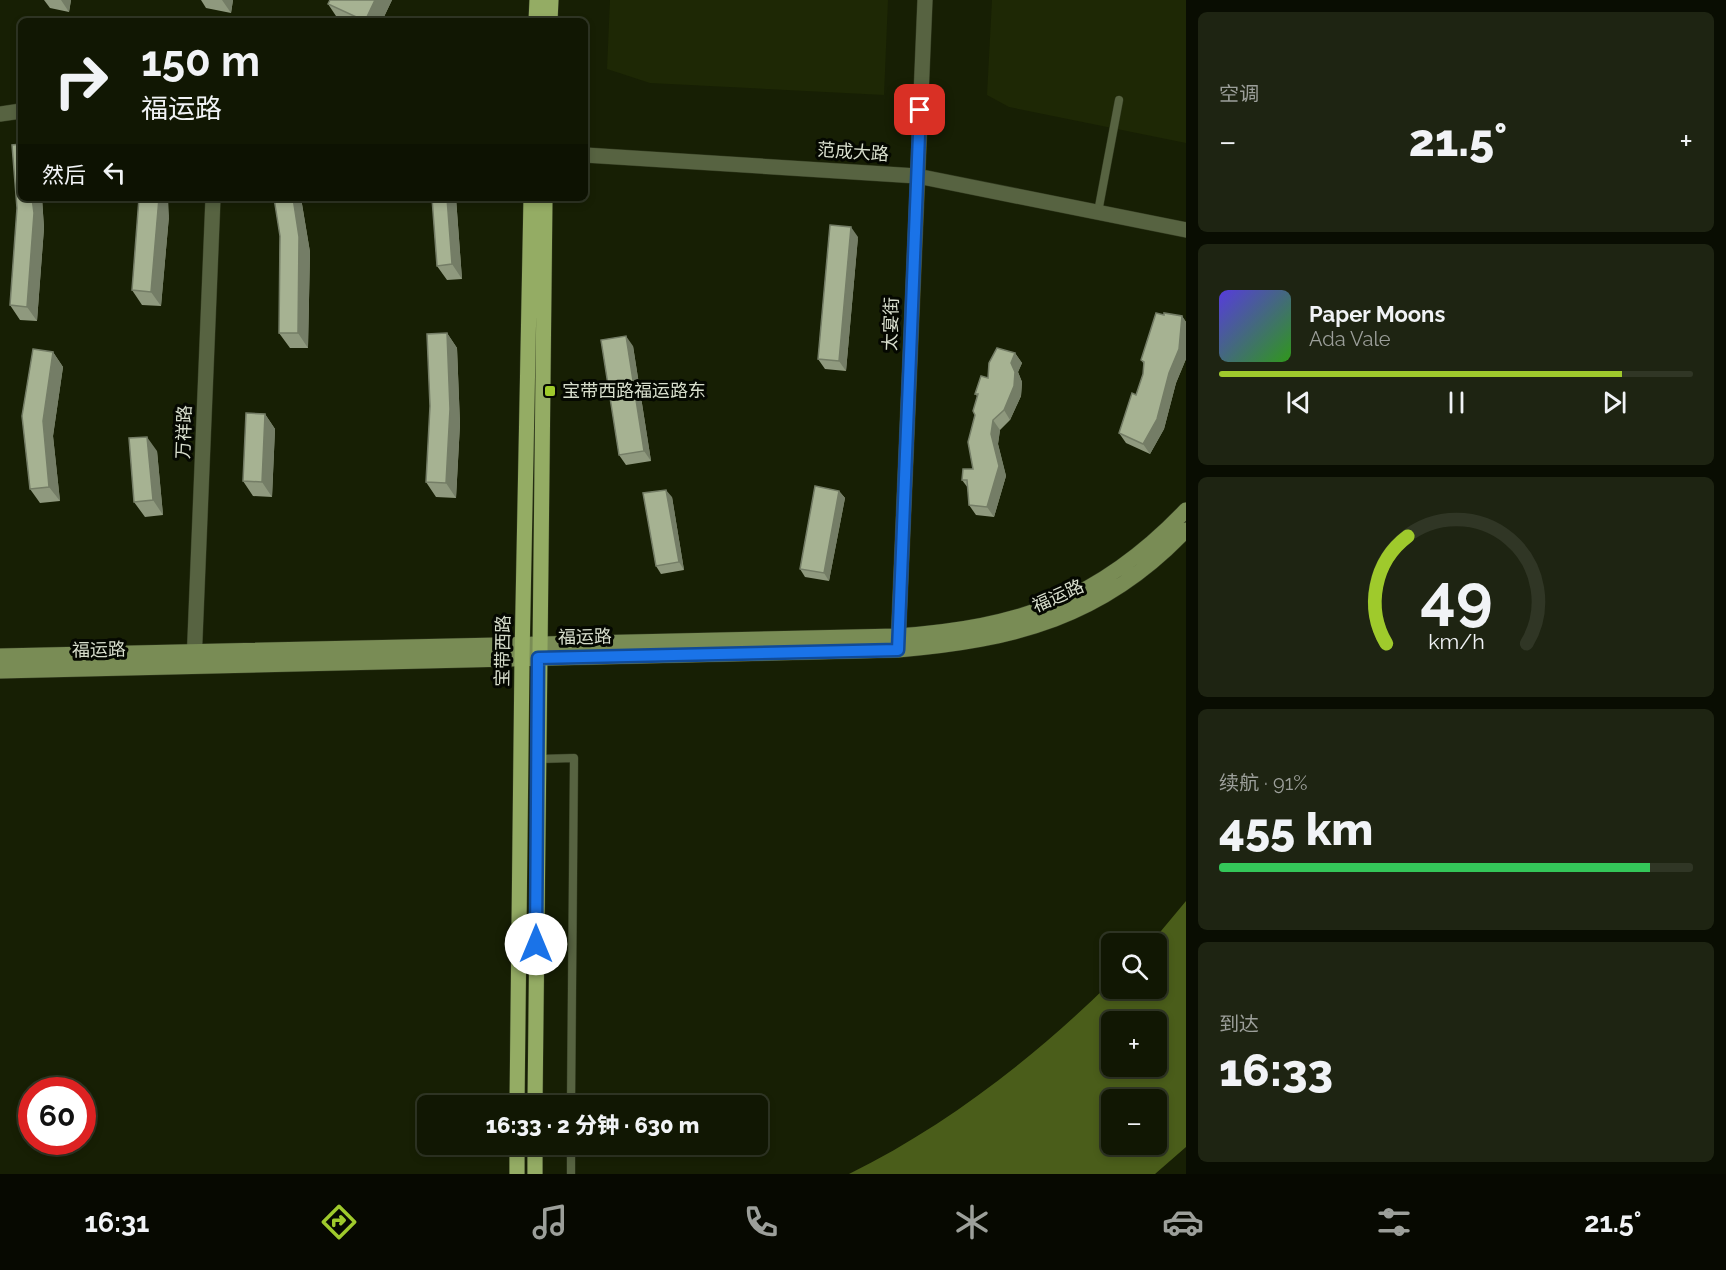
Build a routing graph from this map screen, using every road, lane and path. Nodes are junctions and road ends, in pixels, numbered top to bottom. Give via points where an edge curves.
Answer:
1 (537, 0) edge
2 (551, 0) edge
3 (925, 0) edge
4 (536, 18) edge
5 (550, 18) edge
6 (1119, 100) dead end
7 (18, 111) edge
8 (0, 114) edge
9 (588, 155) edge
10 (917, 176) junction
11 (213, 201) edge
12 (531, 201) edge
13 (545, 201) edge
14 (1098, 212) junction
15 (1186, 230) edge
16 (1186, 510) edge
17 (1186, 530) edge
18 (1146, 558) junction
19 (898, 643) junction
20 (539, 650) junction
21 (522, 651) junction
22 (0, 656) edge
23 (195, 660) junction
24 (0, 671) edge
25 (538, 759) junction
26 (517, 1095) edge
27 (535, 1095) edge
28 (571, 1095) edge
29 (517, 1155) edge
30 (535, 1155) edge
31 (571, 1155) edge
32 (516, 1174) edge
33 (535, 1174) edge
34 (571, 1174) edge

1 - 4 main road
2 - 5 main road
3 - 10 street, 太宴街
6 - 14 lane
7 - 8 street
9 - 10 street, 范成大路
10 - 14 street, 范成大路
10 - 19 street, 太宴街
11 - 23 street, 万祥路
12 - 21 main road, 宝带西路
13 - 20 main road, 宝带西路
14 - 15 street, 范成大路
16 - 18 main road
17 - 18 main road
18 - 19 main road, 福运路 via 1099,599 1041,626 974,642
19 - 20 main road, 福运路
20 - 21 main road, 福运路
20 - 25 main road, 宝带西路
21 - 23 main road, 福运路
21 - 26 main road, 宝带西路
22 - 23 main road, 福运路
23 - 24 main road, 福运路
25 - 27 main road, 宝带西路
25 - 28 lane via 574,758
29 - 32 main road
30 - 33 main road
31 - 34 lane

